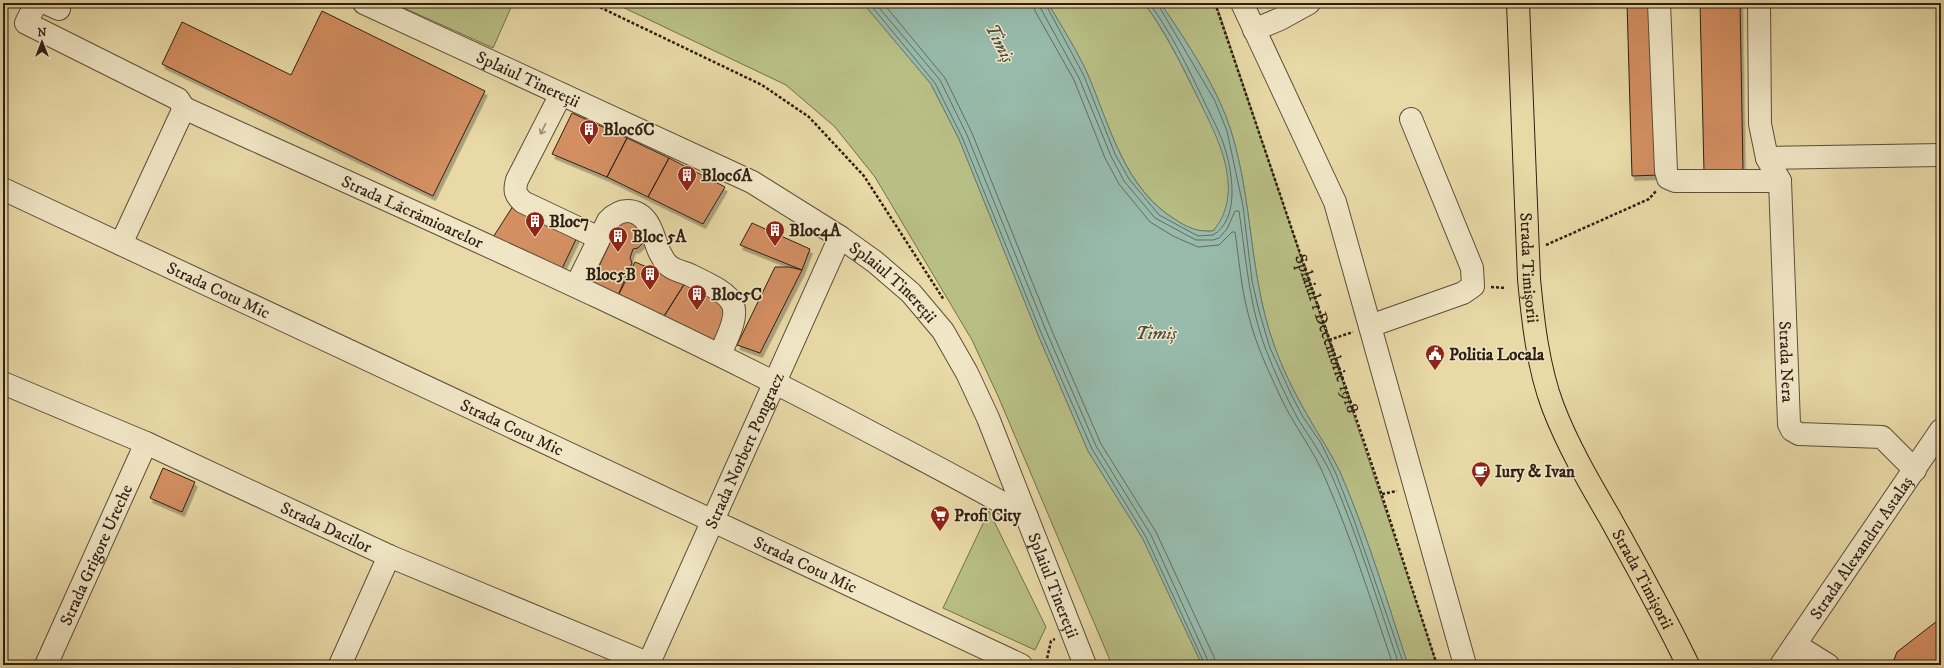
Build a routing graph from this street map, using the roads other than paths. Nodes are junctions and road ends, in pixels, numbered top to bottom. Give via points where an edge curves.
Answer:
1 (36, 3) edge
2 (364, 3) edge
3 (1242, 3) edge
4 (1309, 3) edge
5 (1518, 3) edge
6 (1659, 3) edge
7 (1759, 3) edge
8 (1254, 30) junction
9 (561, 94) junction
10 (184, 108) junction
11 (1411, 118) dead end
12 (1941, 155) edge
13 (1767, 158) junction
14 (1780, 181) junction
15 (3, 189) edge
16 (840, 237) junction
17 (599, 238) junction
18 (121, 244) junction
19 (576, 286) junction
20 (1370, 326) junction
21 (720, 354) junction
22 (775, 381) junction
23 (3, 383) edge
24 (1941, 430) edge
25 (146, 443) junction
26 (1915, 470) junction
27 (1027, 518) junction
28 (712, 520) junction
29 (389, 556) junction
30 (1796, 645) junction
31 (649, 664) edge
32 (46, 665) edge
33 (340, 665) edge
34 (1021, 665) edge
35 (1085, 665) edge
36 (1465, 665) edge
37 (1688, 665) edge
38 (1781, 665) edge
39 (1828, 665) edge

1 - 10 street, Strada Lăcrămioarelor via 26,23 178,99
2 - 9 street, Splaiul Tinereții
3 - 8 street
4 - 8 street
5 - 37 main road, Strada Timișorii via 1529,279 1541,366 1553,406 1578,461 1666,618
6 - 14 street via 1668,178 1675,181
7 - 13 street, Strada Nera via 1760,124
8 - 20 street via 1335,202
9 - 16 street, Splaiul Tinereții via 752,182
9 -> 17 street via 514,188 516,196 523,202
10 - 18 street
10 - 19 street, Strada Lăcrămioarelor
11 - 20 street via 1472,268 1473,286 1463,293
12 - 13 street
13 - 14 street, Strada Nera
14 - 26 street, Strada Nera via 1789,424 1792,430 1799,434 1882,437
15 - 18 street, Strada Cotu Mic
16 - 22 street, Strada Norbert Pongracz
16 - 27 street, Splaiul Tinereții via 875,262 911,293 943,331 967,373 988,418
17 - 19 street
17 - 21 street via 615,213 628,210 640,215 649,226 661,256 669,266 720,289 731,299 736,312
18 - 28 street, Strada Cotu Mic
19 - 21 street, Strada Lăcrămioarelor
20 - 36 street
21 - 22 street, Strada Lăcrămioarelor
22 - 27 street, Strada Lăcrămioarelor via 983,491
22 - 28 street, Strada Norbert Pongracz
23 - 25 street, Strada Dacilor
24 - 26 street, Strada Alexandru Astalaș
25 - 29 street, Strada Dacilor
25 - 32 street, Strada Grigore Ureche
26 - 30 street, Strada Alexandru Astalaș
27 - 35 street, Splaiul Tinereții
28 - 31 street, Strada Norbert Pongracz
28 - 34 street, Strada Cotu Mic
29 - 31 street, Strada Dacilor
29 - 33 street
30 - 38 street, Strada Alexandru Astalaș
30 - 39 street

